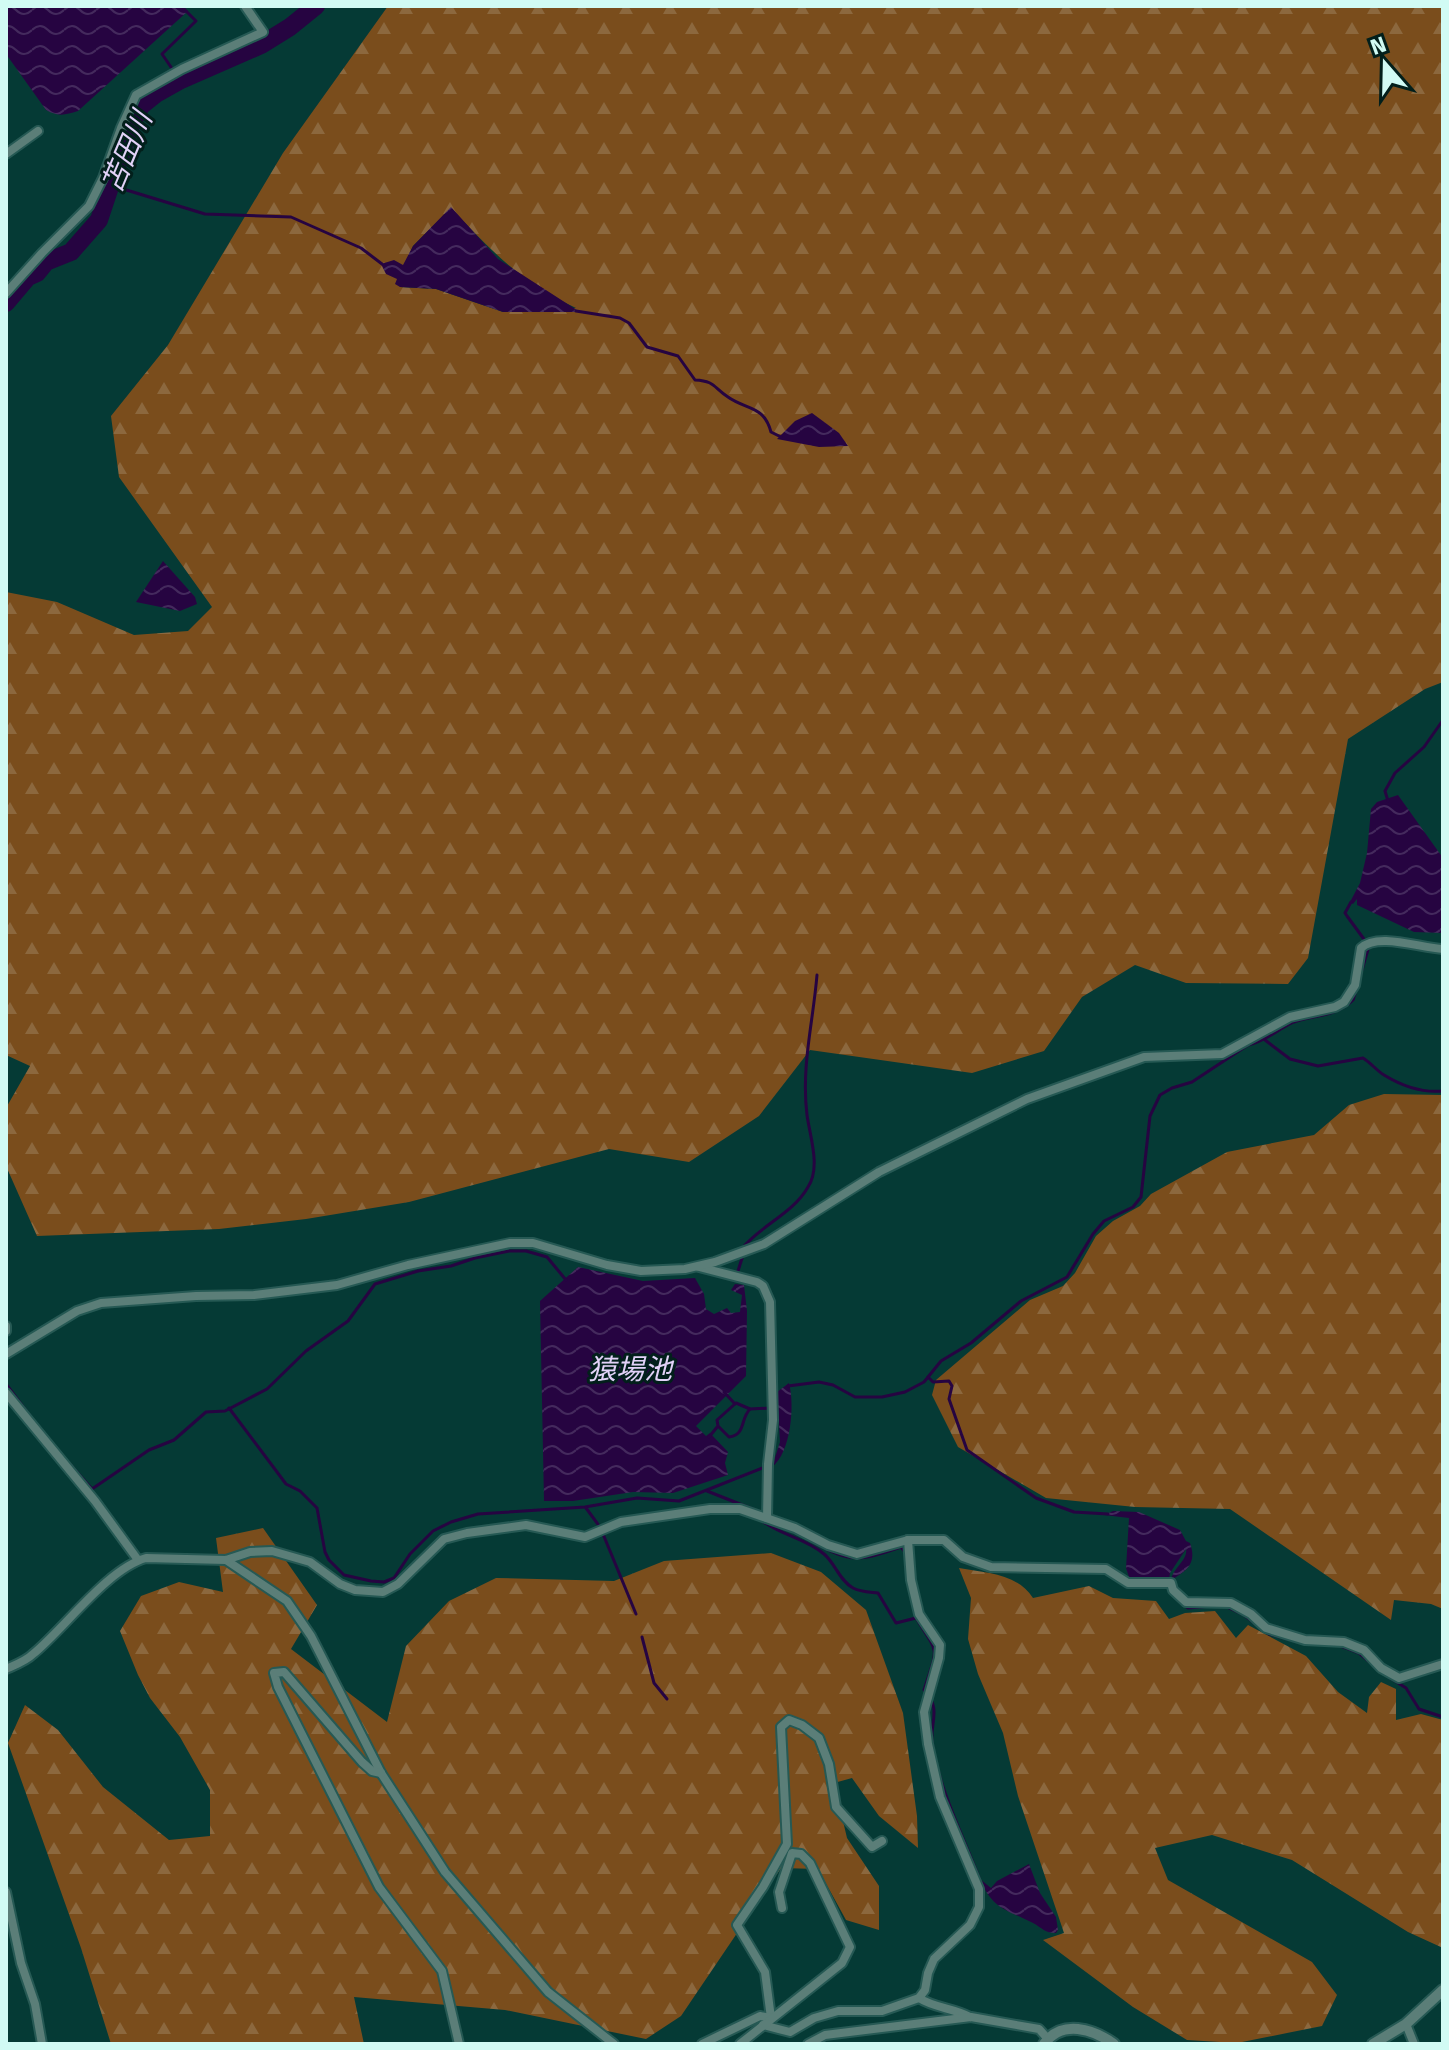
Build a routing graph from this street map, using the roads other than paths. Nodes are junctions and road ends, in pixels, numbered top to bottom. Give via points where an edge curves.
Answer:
1 (245, 6) edge
2 (38, 131) dead end
3 (6, 154) edge
4 (6, 293) edge
5 (1443, 949) edge
6 (699, 1267) junction
7 (6, 1354) edge
8 (6, 1393) edge
9 (761, 1516) junction
10 (908, 1540) junction
11 (138, 1560) junction
12 (226, 1560) junction
13 (1443, 1664) edge
14 (6, 1669) edge
15 (381, 1773) junction
16 (882, 1841) dead end
17 (6, 1892) edge
18 (782, 1908) dead end
19 (1443, 1990) edge
20 (919, 1998) junction
21 (971, 2017) junction
22 (771, 2018) junction
23 (1406, 2024) junction
24 (763, 2025) junction
25 (1046, 2042) edge
26 (42, 2044) edge
27 (459, 2044) edge
28 (614, 2044) edge
29 (702, 2044) edge
30 (740, 2044) edge
31 (808, 2044) edge
32 (1114, 2044) edge
33 (1373, 2044) edge
34 (1414, 2044) edge

1 - 4 street via 263,32 136,95 89,206
2 - 3 street
5 - 6 street via 1380,940 1366,944 1355,985 1335,1007 1290,1017 1222,1054 1144,1057 1027,1099 879,1172 764,1244
6 - 7 street via 641,1271 533,1243 510,1243 337,1285 101,1303 63,1318
6 - 9 street via 757,1282 768,1295 773,1408
8 - 11 street
9 - 10 street via 857,1554
9 - 12 street via 740,1509 710,1509 621,1522 585,1537 526,1525 467,1533 444,1539 383,1592 355,1590 310,1562 272,1551
10 - 13 street via 944,1540 963,1557 991,1567 1106,1569 1128,1583 1171,1583 1186,1602 1231,1603 1266,1628 1364,1650 1399,1678
10 - 20 street via 919,1614 940,1645 924,1712 928,1744 940,1797 979,1889 979,1907 970,1925 934,1959
11 - 12 street
11 - 14 street via 110,1579 32,1656
12 - 15 street via 287,1601 327,1664
15 - 27 street via 362,1762 284,1672 274,1673 379,1887 442,1971
15 - 28 street via 445,1872 493,1929 548,1992
16 - 22 street via 872,1847 836,1807 819,1738 789,1720 781,1727 787,1844 737,1925 765,1972
17 - 26 street
18 - 22 street via 779,1892 792,1853 801,1854 850,1947 842,1963
19 - 23 street
20 - 21 street
20 - 24 street via 882,2011 838,2011 790,2032
21 - 25 street via 1039,2029
21 - 31 street via 825,2035
22 - 24 street
22 - 29 street via 760,2016
23 - 33 street
23 - 34 street
24 - 30 street
25 - 32 street via 1068,2028 1093,2031

